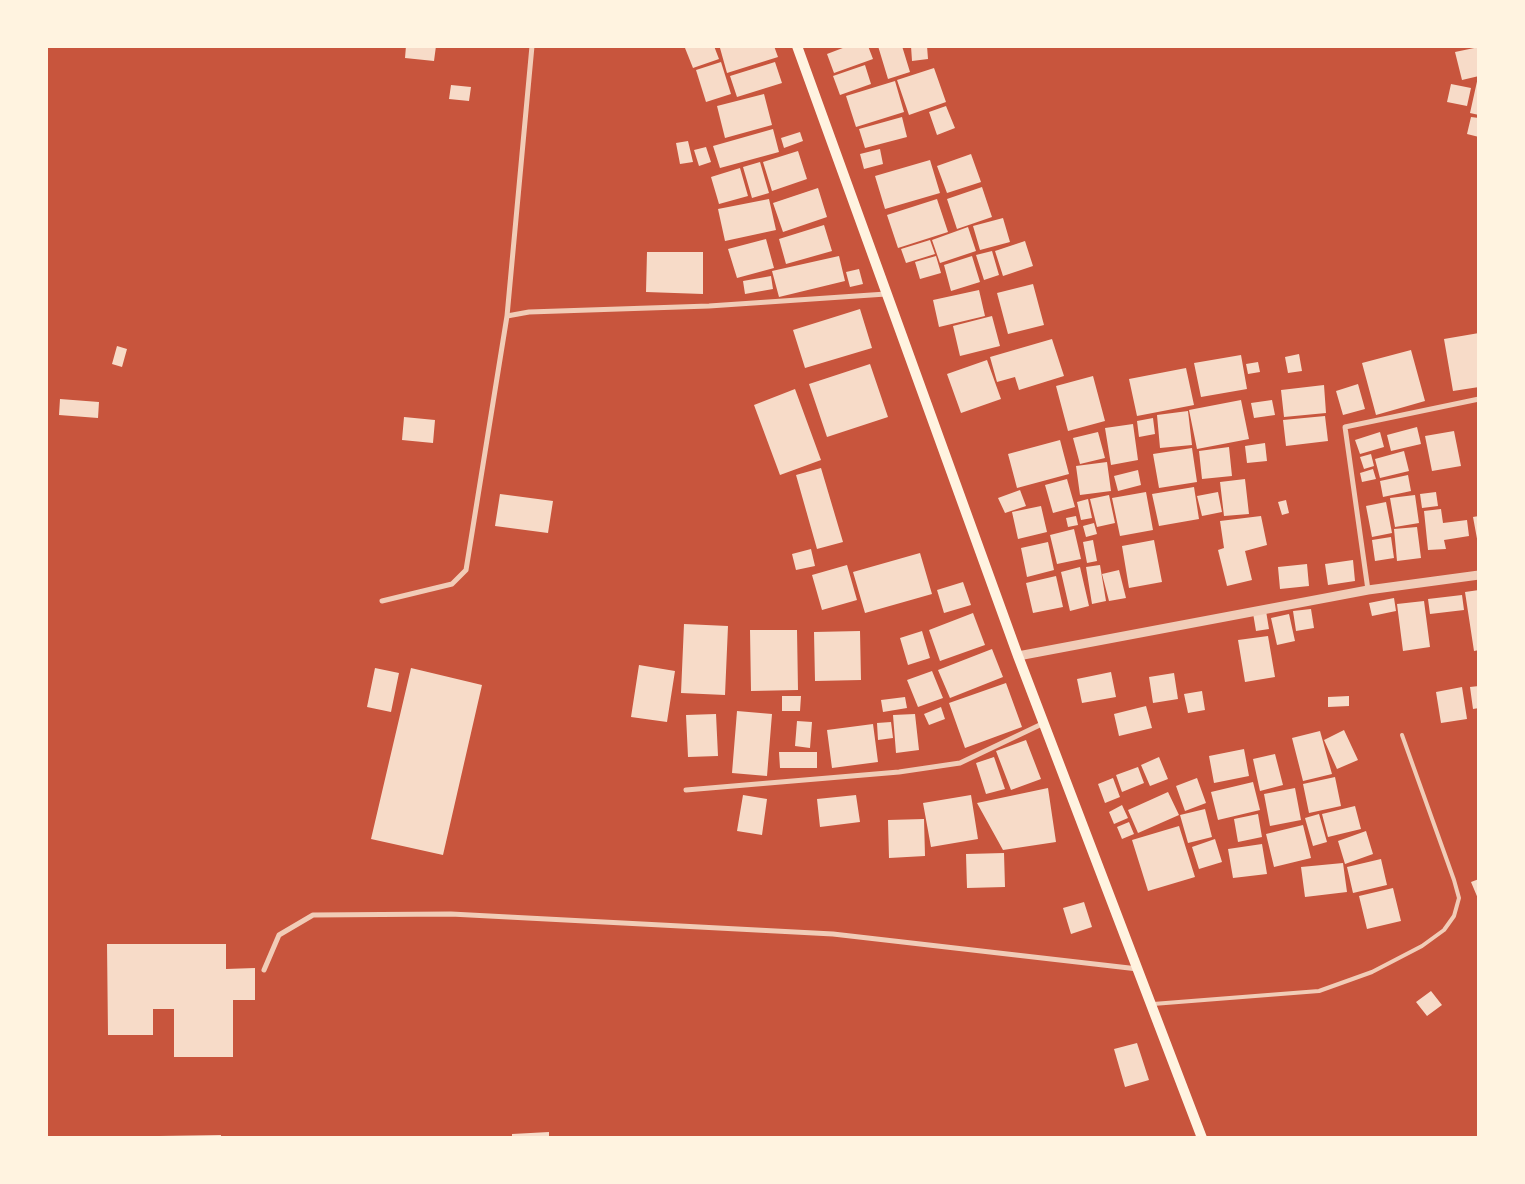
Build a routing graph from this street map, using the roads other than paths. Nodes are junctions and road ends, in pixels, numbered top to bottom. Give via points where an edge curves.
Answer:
1 (532, 46) edge
2 (797, 46) edge
3 (886, 294) junction
4 (507, 316) junction
5 (1479, 399) edge
6 (1479, 575) edge
7 (1368, 590) junction
8 (382, 600) dead end
9 (1018, 656) junction
10 (1044, 724) junction
11 (1402, 735) dead end
12 (686, 790) dead end
13 (264, 970) dead end
14 (1138, 970) junction
15 (1151, 1004) junction
16 (1202, 1138) edge

1 - 4 street
2 - 3 main road
3 - 4 street via 709,306 529,312
3 - 9 main road
4 - 8 street via 466,570 452,584
5 - 7 street via 1345,427
6 - 7 street
7 - 9 street
9 - 10 main road
10 - 12 street via 960,763 899,772
10 - 14 main road
11 - 15 lane via 1459,898 1454,916 1444,930 1422,946 1372,972 1319,991
13 - 14 street via 279,935 313,916 451,914 834,934
14 - 15 main road
15 - 16 main road

